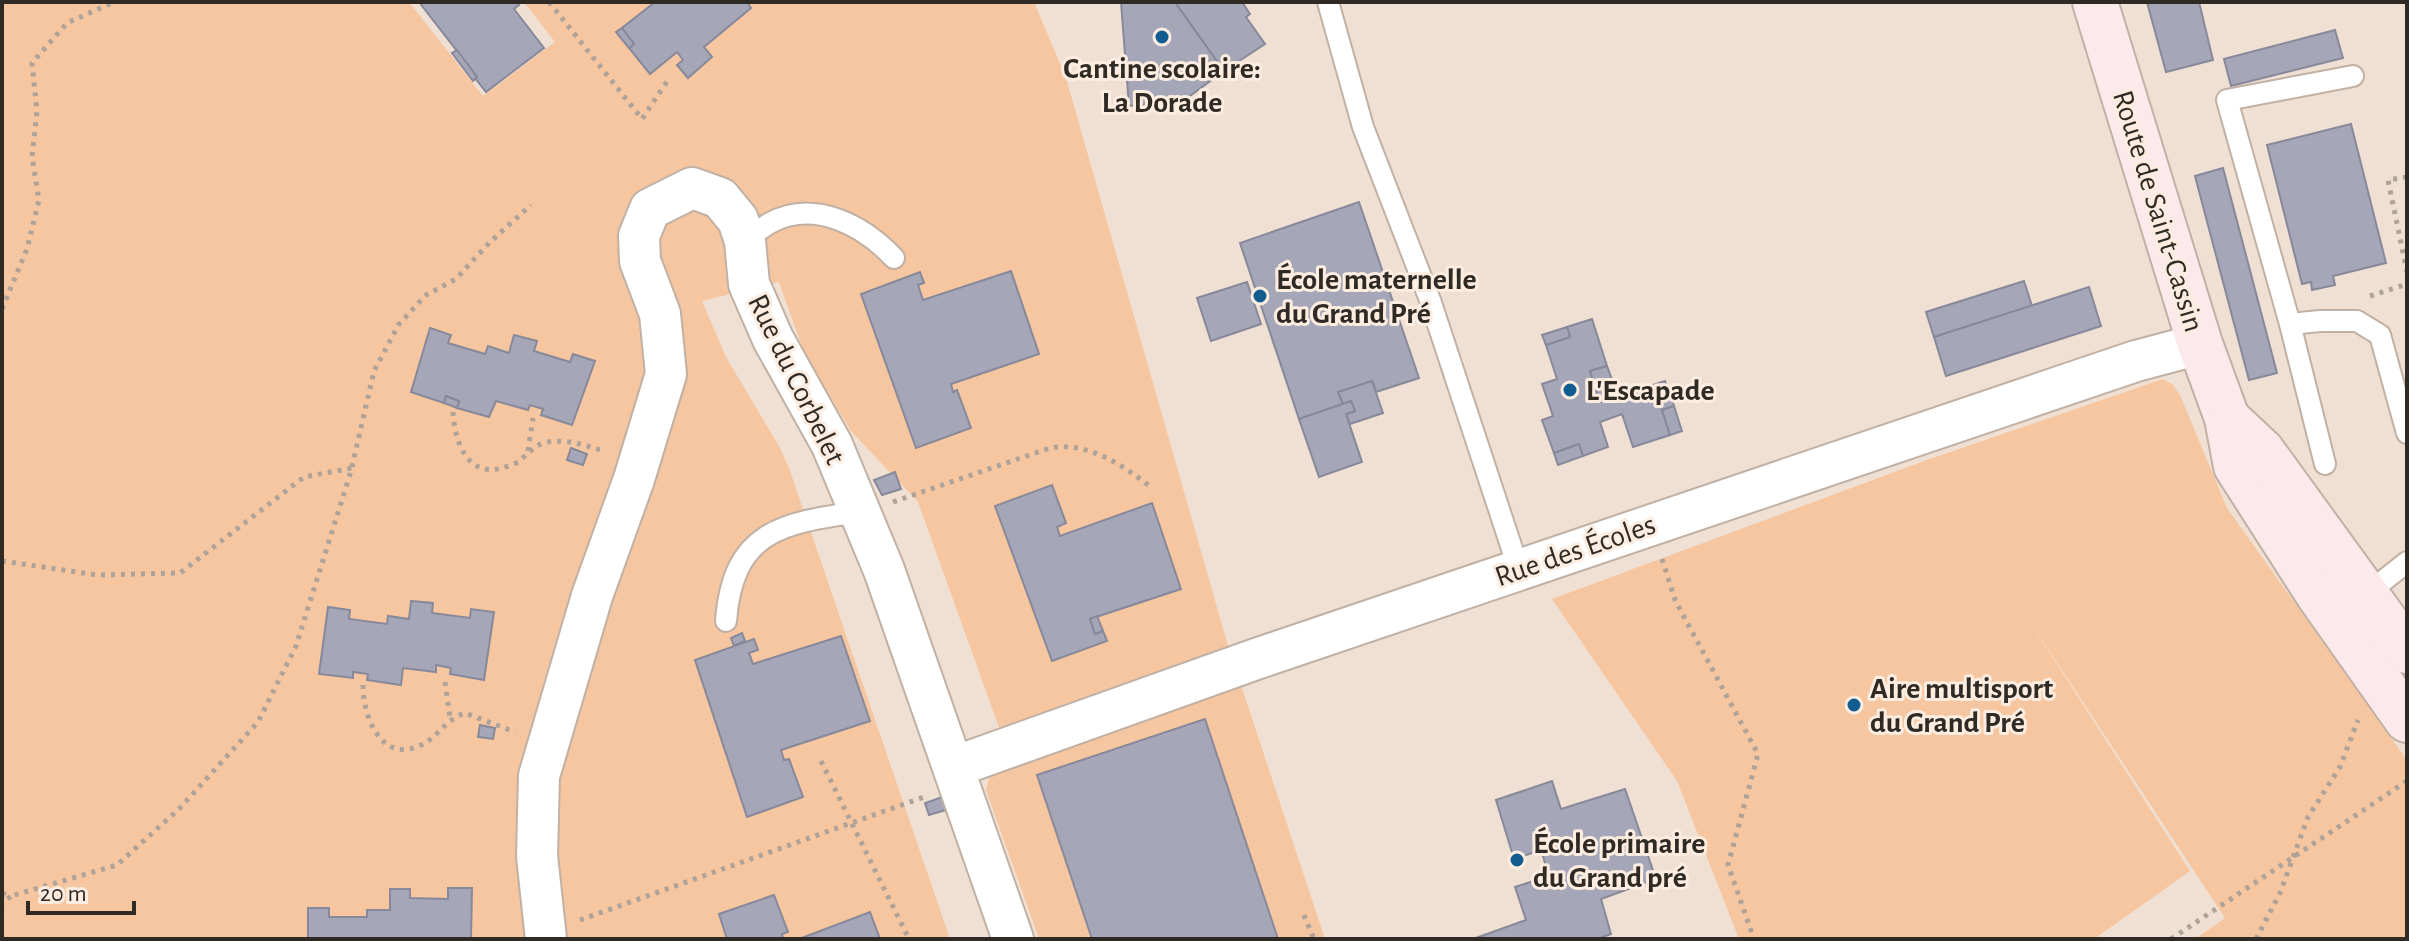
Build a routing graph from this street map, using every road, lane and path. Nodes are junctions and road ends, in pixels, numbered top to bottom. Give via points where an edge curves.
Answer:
1 (114, 2) edge
2 (549, 2) edge
3 (1328, 2) edge
4 (2095, 2) edge
5 (2353, 76) dead end
6 (670, 77) dead end
7 (2407, 177) edge
8 (531, 205) dead end
9 (745, 241) junction
10 (894, 258) dead end
11 (2407, 272) edge
12 (2, 309) edge
13 (2290, 324) junction
14 (2200, 344) junction
15 (453, 412) dead end
16 (533, 418) dead end
17 (2407, 433) edge
18 (528, 451) junction
19 (639, 462) junction
20 (2325, 464) dead end
21 (352, 468) junction
22 (1152, 488) dead end
23 (859, 512) junction
24 (1650, 524) junction
25 (2, 561) edge
26 (2407, 562) edge
27 (1519, 570) junction
28 (2344, 599) junction
29 (726, 621) dead end
30 (2407, 651) edge
31 (445, 682) dead end
32 (363, 685) dead end
33 (2407, 689) edge
34 (2361, 713) dead end
35 (450, 718) junction
36 (2407, 720) edge
37 (547, 746) junction
38 (821, 761) dead end
39 (957, 776) junction
40 (2407, 781) edge
41 (852, 823) junction
42 (2289, 862) junction
43 (2, 893) edge
44 (11, 896) junction
45 (2, 904) edge
46 (1304, 915) dead end
47 (545, 936) edge
48 (909, 939) edge
49 (1013, 939) edge
50 (1314, 939) edge
51 (1754, 939) edge
52 (2171, 939) edge
53 (2256, 939) edge

1 - 12 path via 67,23 32,63 37,111 32,157 39,200 27,249
2 - 6 path via 642,119
3 - 27 lane via 1363,127 1430,300
4 - 14 street, Route de Saint-Cassin
5 - 13 lane via 2227,100
7 - 11 path via 2388,180
8 - 21 path via 456,279 426,295 399,324 374,371
9 - 10 lane via 772,222 824,214 861,231
9 - 19 street, Rue du Corbelet via 738,220 720,198 692,188 650,209 639,236 640,261 660,314 666,374
9 - 23 street, Rue du Corbelet via 749,284 832,445
13 - 17 lane via 2357,321 2380,335
13 - 20 lane
14 - 24 street, Rue des Écoles
14 - 28 street, Route de Saint-Cassin via 2227,418 2262,451
15 - 18 path via 454,433 463,453 481,469 516,464
16 - 18 path
18 - 19 path via 546,442 574,442
19 - 37 street, Rue du Corbelet
21 - 25 path via 304,477 180,573 97,575
21 - 44 path via 296,646 258,722 179,809 117,865
22 - 23 path via 1106,458 1066,445
23 - 29 lane via 784,527 758,541 739,564 728,593
23 - 39 street, Rue du Corbelet
24 - 27 street, Rue des Écoles
24 - 51 path via 1675,600 1758,754 1728,865
26 - 28 lane
27 - 39 street, Rue des Écoles via 1256,659
28 - 30 street, Route de Saint-Cassin
28 - 33 street, Route de Saint-Cassin
28 - 36 street, Route de Saint-Cassin
31 - 35 path
32 - 35 path via 370,722 381,740 396,749 418,746
34 - 42 path via 2340,767 2308,817
35 - 37 path via 465,713
37 - 47 street, Rue du Corbelet via 539,776 537,843
38 - 41 path
39 - 41 path
39 - 49 street, Rue du Corbelet
40 - 42 path
41 - 47 path
41 - 48 path
42 - 52 path
42 - 53 path
43 - 44 path
44 - 45 path
46 - 50 path

